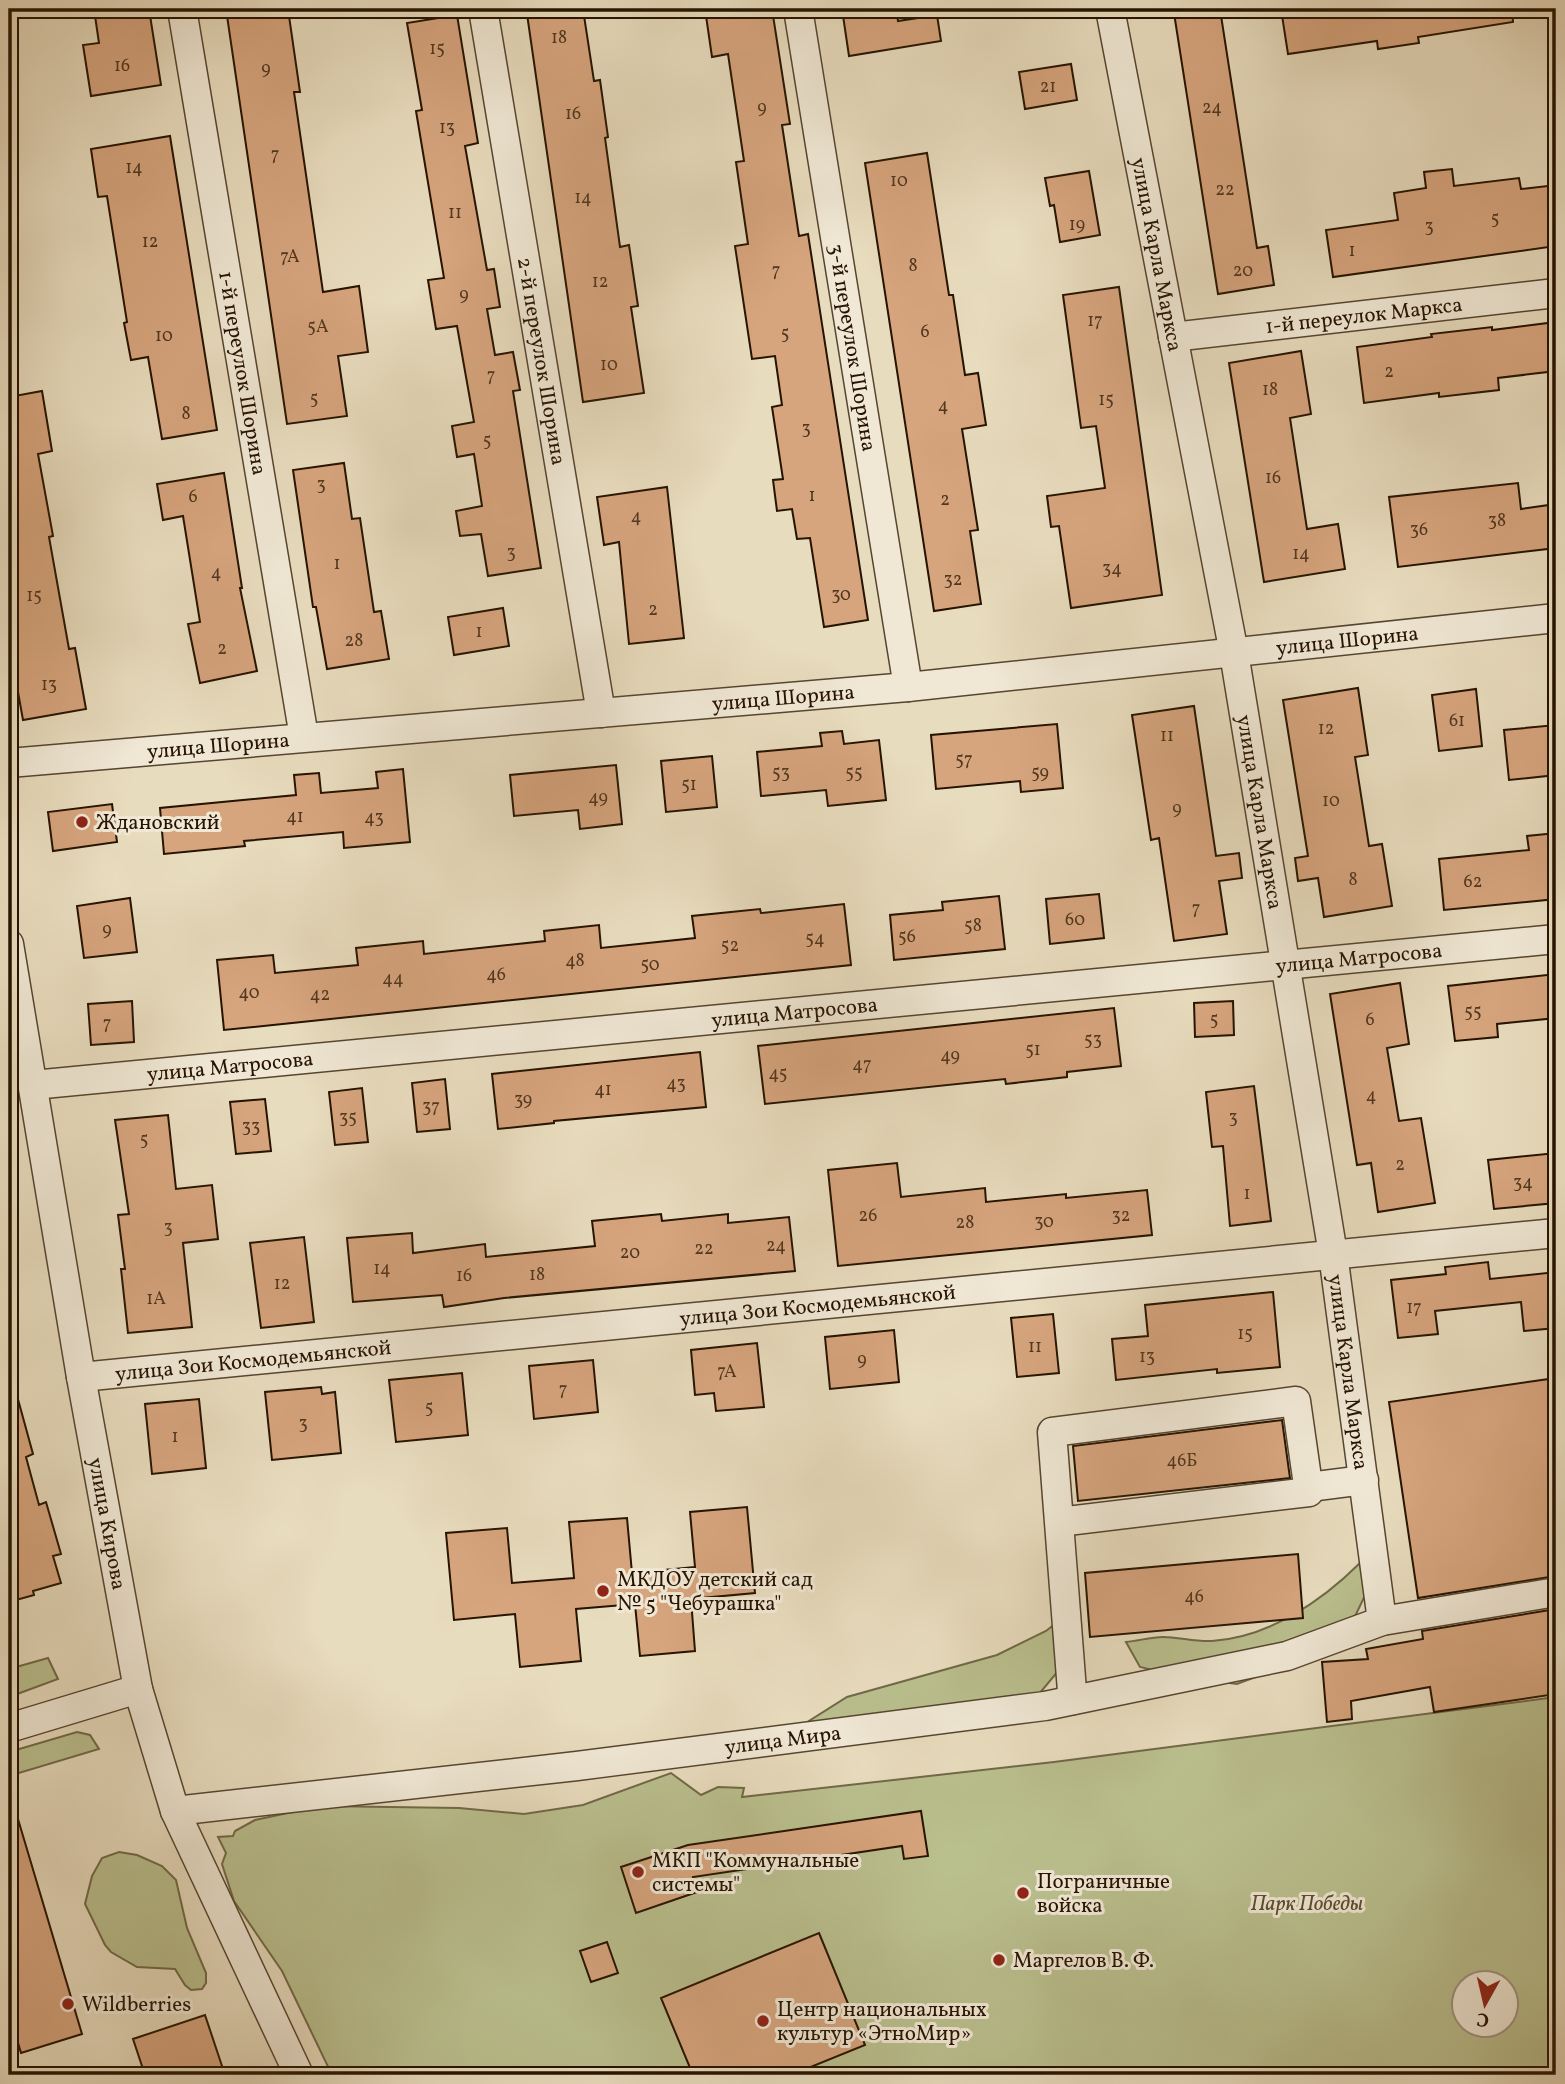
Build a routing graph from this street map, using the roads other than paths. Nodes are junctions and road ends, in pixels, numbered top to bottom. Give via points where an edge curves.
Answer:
1 (181, 9) edge
2 (483, 9) edge
3 (799, 9) edge
4 (1111, 9) edge
5 (1556, 293) edge
6 (1173, 337) junction
7 (1556, 618) edge
8 (1234, 653) junction
9 (908, 687) junction
10 (601, 713) junction
11 (304, 737) junction
12 (9, 763) edge
13 (1556, 939) edge
14 (9, 944) edge
15 (1286, 966) junction
16 (33, 1084) junction
17 (1556, 1233) edge
18 (1333, 1254) junction
19 (80, 1377) junction
20 (1364, 1480) junction
21 (1309, 1487) junction
22 (1059, 1522) junction
23 (1556, 1592) edge
24 (1382, 1621) junction
25 (138, 1689) junction
26 (1073, 1700) junction
27 (9, 1728) edge
28 (175, 1811) junction
29 (299, 2075) edge

1 - 11 street, 1-й переулок Шорина
2 - 10 street, 2-й переулок Шорина
3 - 9 street, 3-й переулок Шорина
4 - 6 street, улица Карла Маркса
5 - 6 street, 1-й переулок Маркса
6 - 8 street, улица Карла Маркса
7 - 8 street, улица Шорина
8 - 9 street, улица Шорина
8 - 15 street, улица Карла Маркса
9 - 10 street, улица Шорина
10 - 11 street, улица Шорина
11 - 12 street, улица Шорина
13 - 15 street, улица Матросова
14 - 16 street, улица Кирова
15 - 16 street, улица Матросова
15 - 18 street, улица Карла Маркса
16 - 19 street, улица Кирова
17 - 18 street, улица Зои Космодемьянской
18 - 19 street, улица Зои Космодемьянской
18 - 20 street, улица Карла Маркса
19 - 25 street, улица Кирова
20 - 21 street
20 - 24 street, улица Карла Маркса
21 - 22 street via 1310,1492
21 - 22 street via 1296,1401 1052,1432
22 - 26 street
23 - 24 street, улица Мира
24 - 26 street, улица Мира via 1287,1656
25 - 27 street
25 - 28 street, улица Кирова
26 - 28 street, улица Мира via 578,1766
28 - 29 street, улица Кирова

